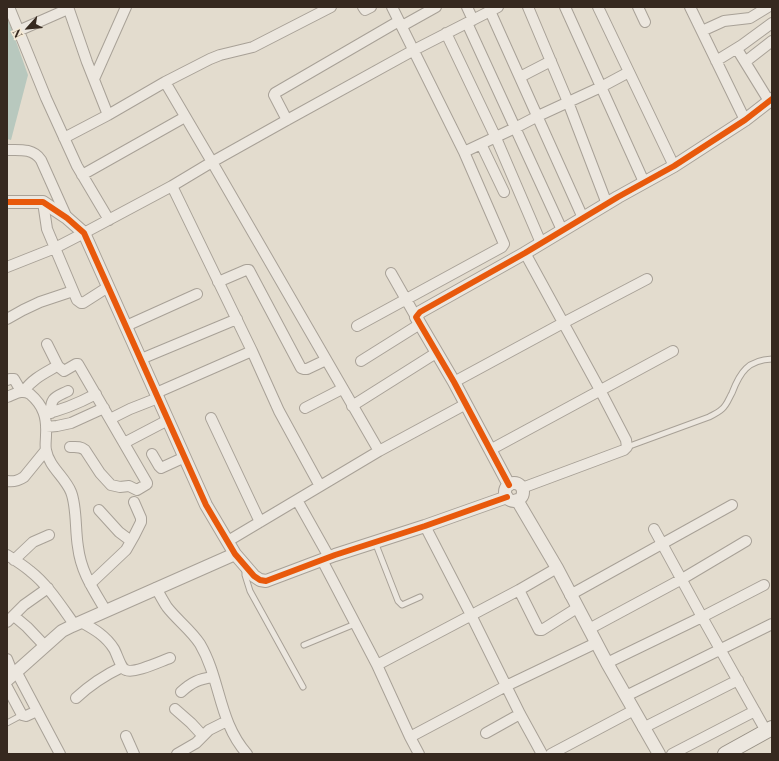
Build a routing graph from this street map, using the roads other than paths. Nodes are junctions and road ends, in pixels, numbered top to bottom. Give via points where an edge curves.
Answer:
1 (9, 7) edge
2 (126, 7) edge
3 (331, 7) edge
4 (363, 7) edge
5 (371, 7) edge
6 (392, 7) edge
7 (436, 7) edge
8 (467, 7) edge
9 (528, 7) edge
10 (564, 7) edge
11 (598, 7) edge
12 (638, 7) edge
13 (690, 7) edge
14 (768, 7) edge
15 (68, 8) edge
16 (494, 9) edge
17 (316, 10) edge
18 (470, 21) junction
19 (645, 22) dead end
20 (772, 23) edge
21 (401, 24) junction
22 (18, 31) junction
23 (702, 31) junction
24 (446, 33) junction
25 (771, 44) edge
26 (737, 49) junction
27 (414, 50) junction
28 (716, 60) junction
29 (551, 61) junction
30 (745, 62) junction
31 (630, 72) junction
32 (520, 77) junction
33 (94, 79) junction
34 (165, 82) junction
35 (601, 87) junction
36 (771, 100) edge
37 (568, 102) junction
38 (108, 115) junction
39 (538, 116) junction
40 (185, 117) junction
41 (288, 120) junction
42 (746, 120) junction
43 (515, 128) junction
44 (64, 138) junction
45 (496, 138) junction
46 (481, 144) junction
47 (7, 150) edge
48 (464, 152) junction
49 (212, 162) junction
50 (674, 166) junction
51 (82, 175) junction
52 (644, 182) junction
53 (172, 186) junction
54 (504, 192) dead end
55 (7, 202) edge
56 (43, 202) junction
57 (607, 204) junction
58 (67, 218) junction
59 (583, 218) junction
60 (109, 220) junction
61 (562, 230) junction
62 (84, 233) junction
63 (541, 243) junction
64 (55, 248) junction
65 (525, 253) junction
66 (7, 267) edge
67 (391, 273) dead end
68 (646, 279) dead end
69 (218, 282) junction
70 (108, 287) junction
71 (73, 291) junction
72 (197, 294) dead end
73 (406, 299) junction
74 (7, 319) edge
75 (237, 319) junction
76 (418, 320) junction
77 (563, 323) junction
78 (126, 326) junction
79 (357, 326) dead end
80 (47, 344) dead end
81 (252, 351) junction
82 (673, 352) dead end
83 (436, 353) junction
84 (141, 359) junction
85 (772, 359) edge
86 (326, 360) junction
87 (362, 361) dead end
88 (58, 366) junction
89 (7, 380) edge
90 (454, 382) junction
91 (342, 389) junction
92 (600, 390) junction
93 (22, 391) junction
94 (68, 391) dead end
95 (96, 394) junction
96 (157, 396) junction
97 (7, 397) edge
98 (466, 404) junction
99 (352, 406) junction
100 (104, 408) junction
101 (305, 408) dead end
102 (48, 413) junction
103 (211, 418) dead end
104 (110, 420) junction
105 (168, 420) junction
106 (46, 427) junction
107 (124, 443) junction
108 (627, 446) junction
109 (70, 447) dead end
110 (46, 450) junction
111 (490, 450) junction
112 (379, 451) junction
113 (152, 454) dead end
114 (184, 457) junction
115 (7, 481) edge
116 (320, 486) junction
117 (522, 488) joint
118 (511, 494) junction
119 (297, 500) junction
120 (134, 502) dead end
121 (732, 505) dead end
122 (99, 510) dead end
123 (260, 522) junction
124 (424, 526) junction
125 (654, 529) dead end
126 (49, 535) dead end
127 (131, 541) junction
128 (228, 541) junction
129 (746, 541) dead end
130 (375, 542) junction
131 (662, 544) junction
132 (235, 554) junction
133 (11, 557) edge
134 (325, 559) junction
135 (246, 566) junction
136 (557, 568) junction
137 (682, 579) junction
138 (90, 584) junction
139 (764, 585) dead end
140 (48, 588) junction
141 (156, 588) junction
142 (519, 590) junction
143 (570, 595) junction
144 (420, 597) dead end
145 (577, 608) junction
146 (106, 611) junction
147 (471, 615) junction
148 (702, 617) junction
149 (10, 619) edge
150 (77, 623) junction
151 (355, 624) junction
152 (772, 624) edge
153 (589, 629) junction
154 (596, 643) junction
155 (304, 645) dead end
156 (45, 646) junction
157 (720, 649) junction
158 (7, 658) edge
159 (170, 658) dead end
160 (607, 663) junction
161 (377, 665) junction
162 (122, 667) junction
163 (12, 675) edge
164 (213, 677) junction
165 (738, 680) junction
166 (506, 686) junction
167 (7, 687) edge
168 (302, 687) dead end
169 (181, 692) dead end
170 (626, 696) junction
171 (76, 698) dead end
172 (175, 709) dead end
173 (37, 710) junction
174 (634, 710) junction
175 (755, 711) junction
176 (520, 714) junction
177 (22, 715) junction
178 (227, 721) junction
179 (7, 723) edge
180 (643, 728) junction
181 (769, 729) edge
182 (486, 733) dead end
183 (126, 736) dead end
184 (203, 736) junction
185 (410, 737) junction
186 (60, 754) edge
187 (134, 754) edge
188 (177, 754) edge
189 (247, 754) edge
190 (420, 754) edge
191 (542, 754) edge
192 (552, 754) edge
193 (659, 754) edge
194 (672, 754) edge
195 (725, 754) edge

1 - 22 street
2 - 33 street
3 - 17 street
4 - 5 street via 365,10
6 - 21 street
7 - 21 street
8 - 18 street
9 - 29 street
10 - 35 street
11 - 31 street
12 - 19 street
13 - 23 street
14 - 23 street via 750,18 724,21
15 - 22 street
15 - 33 street
16 - 18 street
16 - 32 street
17 - 34 street via 253,47 214,56
18 - 24 street
18 - 43 street
20 - 26 street
21 - 27 street
21 - 41 street via 275,93
22 - 44 street
23 - 28 street
24 - 27 street
24 - 45 street
25 - 30 street
26 - 28 street
26 - 30 street
27 - 41 street
27 - 48 street
28 - 42 street
29 - 32 street
29 - 37 street
30 - 36 street
31 - 35 street
31 - 50 street
32 - 39 street
33 - 38 street
34 - 38 street
34 - 40 street
35 - 37 street
35 - 52 street
36 - 42 street
37 - 39 street
37 - 57 street
38 - 44 street
39 - 43 street
39 - 59 street
40 - 49 street
40 - 51 street
41 - 49 street
42 - 50 street
43 - 45 street
43 - 61 street
44 - 51 street
45 - 46 street
45 - 63 street
46 - 48 street
46 - 54 street
47 - 58 street via 28,151 38,155
48 - 73 street via 504,242 503,246
49 - 53 street
49 - 86 street
50 - 52 street
51 - 60 street
52 - 57 street
53 - 60 street
53 - 69 street
55 - 56 street
56 - 58 street
56 - 64 street via 47,229
57 - 59 street
58 - 62 street
59 - 61 street
60 - 62 street
61 - 63 street
62 - 64 street
62 - 70 street
63 - 65 street
64 - 66 street
64 - 71 street
65 - 76 street via 420,312 417,314
65 - 77 street
67 - 73 street
68 - 77 street
69 - 75 street
69 - 86 street via 249,270 301,368 307,369
70 - 71 street via 81,303
70 - 78 street
71 - 74 street via 40,302
72 - 78 street
73 - 76 street
73 - 79 street
75 - 81 street
75 - 84 street
76 - 83 street
76 - 87 street
77 - 90 street
77 - 92 street
78 - 84 street
80 - 88 street
81 - 96 street
81 - 116 street
82 - 92 street
83 - 90 street
83 - 99 street
84 - 96 street
85 - 108 lane via 764,359 748,366 741,373 723,409 716,414
86 - 91 street
88 - 93 street via 32,381
88 - 95 street via 64,371 78,364
89 - 93 street via 14,379
90 - 98 street
91 - 99 street
91 - 101 street
92 - 108 street
92 - 111 street
93 - 97 street
93 - 102 street via 29,394
94 - 102 street via 54,398
95 - 100 street
95 - 102 street via 69,408
96 - 104 street
96 - 105 street
98 - 111 street
98 - 112 street
99 - 112 street
100 - 104 street
100 - 106 street via 72,423
102 - 106 street
103 - 123 street
104 - 107 street
105 - 107 street
105 - 114 street
106 - 110 street
107 - 109 street via 147,483 137,490 129,486 120,488 111,485 82,447
108 - 117 street via 624,450
110 - 115 street via 24,477 14,482
110 - 138 street via 52,464 72,492 80,563
111 - 118 street
112 - 116 street
113 - 114 street via 161,468
114 - 128 street via 206,505
116 - 119 street
117 - 118 street via 523,494 520,499
118 - 124 street
118 - 136 street
119 - 123 street
119 - 134 street
120 - 127 street via 141,522
121 - 131 street
122 - 127 street
123 - 128 street
124 - 130 street
124 - 147 street
125 - 131 street
126 - 133 street
127 - 138 street via 126,550
128 - 132 street
129 - 137 street
130 - 134 street
130 - 144 lane via 398,601 402,605
131 - 137 street
131 - 143 street
132 - 135 street
132 - 141 street
133 - 140 street via 31,571
134 - 135 street via 266,581 254,576
134 - 151 street
135 - 168 lane via 245,575 250,591
136 - 142 street
136 - 143 street
137 - 148 street
137 - 153 street
138 - 146 street
139 - 148 street
140 - 149 street
140 - 150 street
141 - 146 street
141 - 164 street via 168,608 200,644
142 - 145 street via 539,630
142 - 147 street
143 - 145 street
145 - 153 street
146 - 150 street
147 - 161 street
147 - 166 street
148 - 157 street
148 - 160 street
149 - 156 street via 28,627
150 - 156 street via 62,631
150 - 162 street via 96,630 106,638 114,648
151 - 155 lane
151 - 161 street
152 - 157 street
153 - 154 street
154 - 160 street
154 - 166 street
156 - 163 street
157 - 165 street
157 - 170 street
158 - 163 street
159 - 162 street via 139,670 127,671
160 - 170 street
161 - 185 street
162 - 171 street via 88,686
163 - 173 street
164 - 169 street via 196,681
164 - 178 street
165 - 175 street
165 - 180 street
166 - 176 street
166 - 185 street
167 - 177 street
170 - 174 street
172 - 184 street
173 - 177 street via 26,716
173 - 186 street
174 - 180 street
174 - 192 street
175 - 181 street
175 - 194 street
176 - 182 street
176 - 191 street
177 - 179 lane
178 - 184 street
178 - 189 street via 236,740
180 - 193 street
181 - 195 main road
183 - 187 street
184 - 188 street
185 - 190 street

